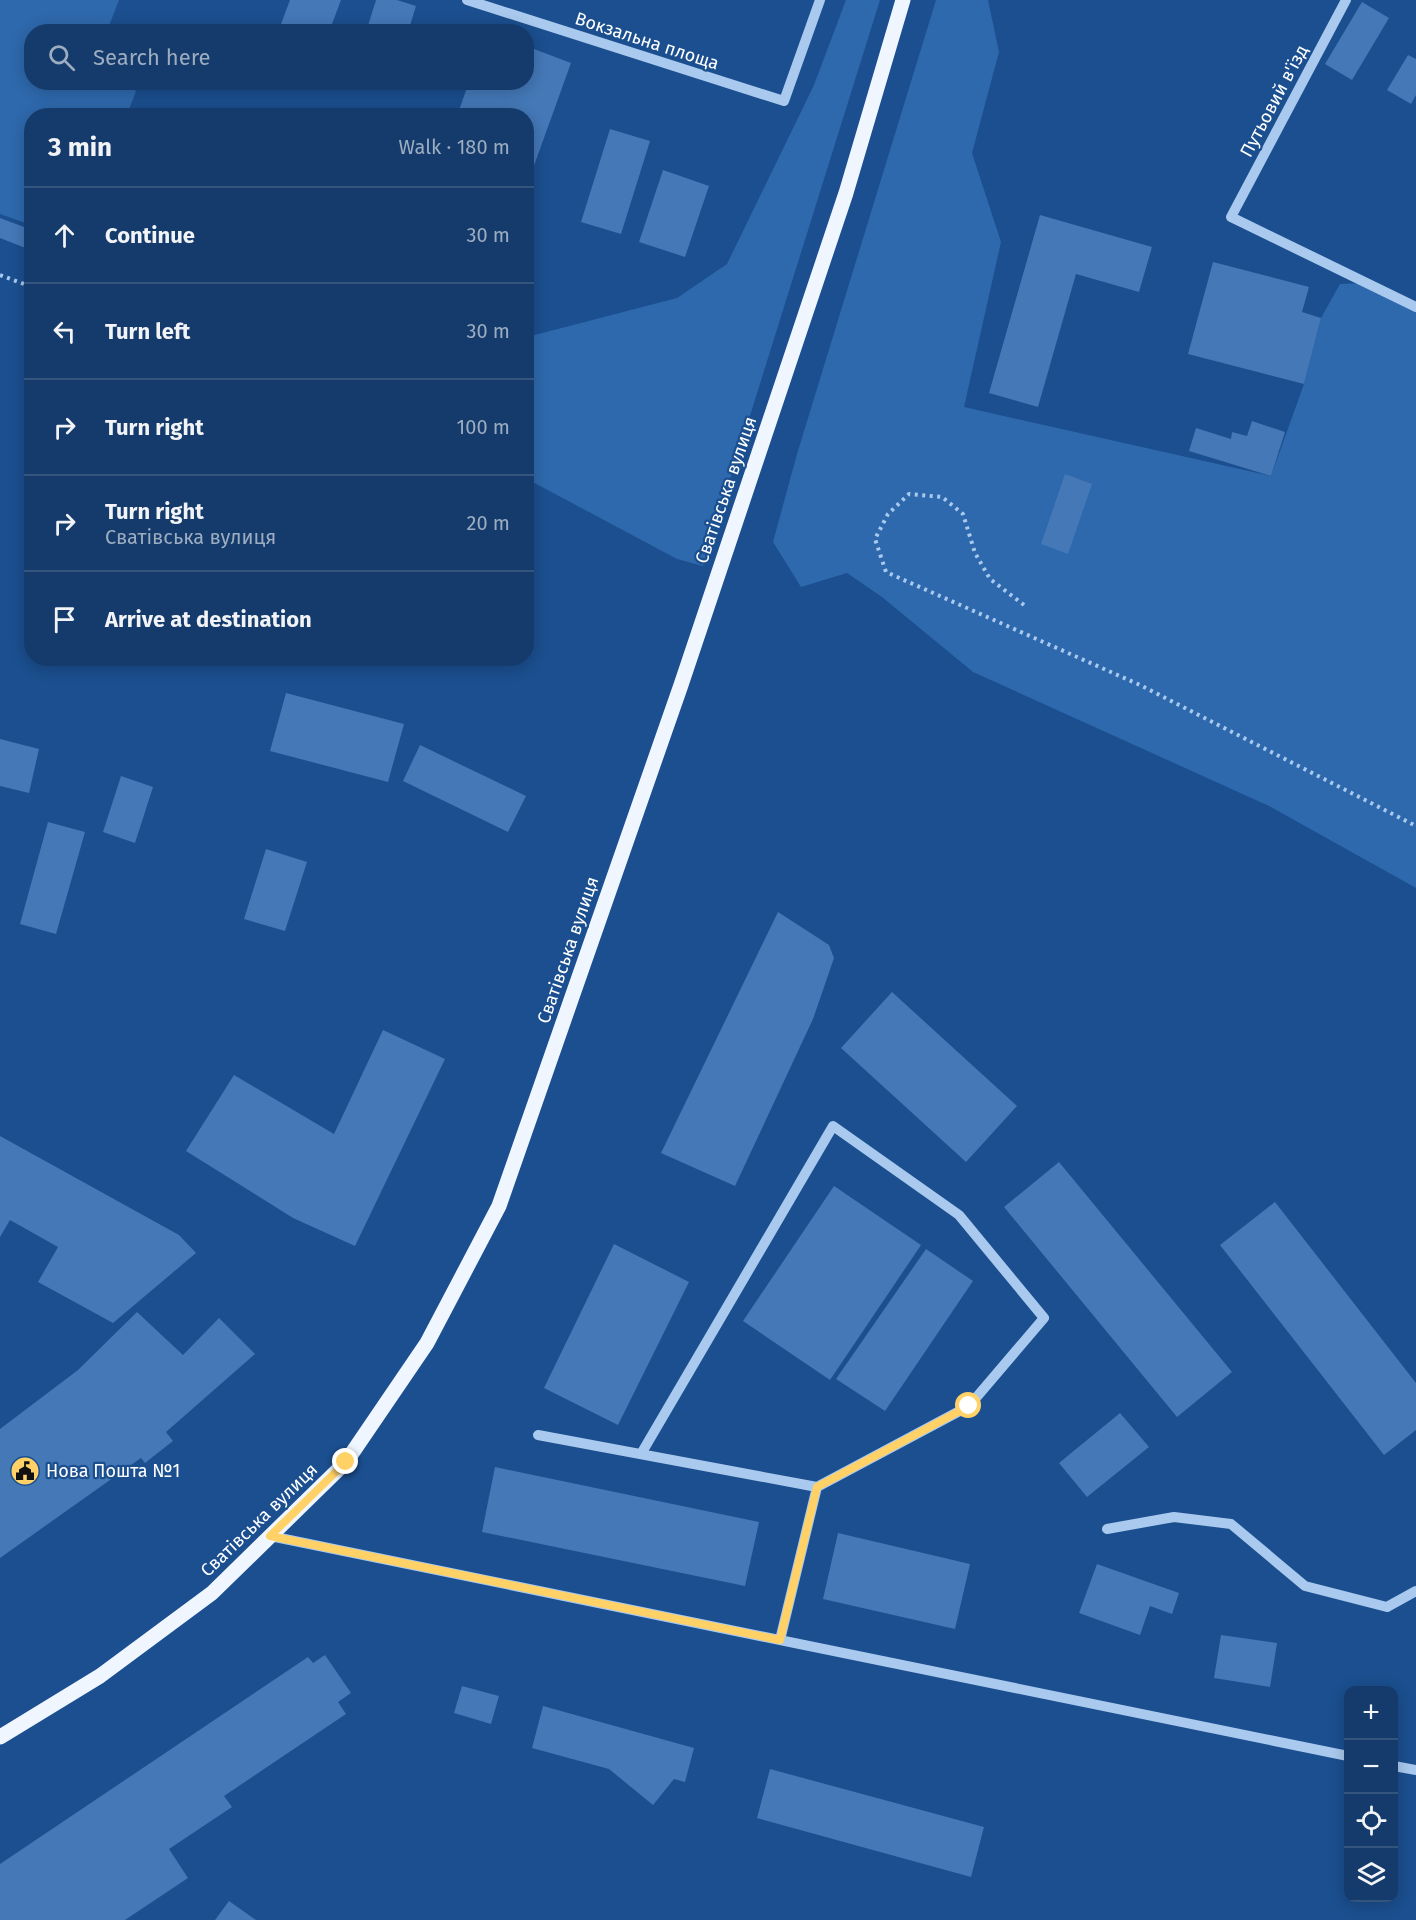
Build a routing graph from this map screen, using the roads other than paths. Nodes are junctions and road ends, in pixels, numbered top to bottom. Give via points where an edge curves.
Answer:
1 (467, 0) edge
2 (820, 0) edge
3 (903, 0) edge
4 (1346, 0) edge
5 (501, 6) edge
6 (1416, 307) edge
7 (538, 1435) dead end
8 (640, 1454) junction
9 (817, 1487) junction
10 (1107, 1529) dead end
11 (270, 1536) junction
12 (1416, 1591) edge
13 (780, 1640) junction
14 (0, 1737) edge
15 (1344, 1755) edge
16 (1398, 1767) edge
17 (1416, 1770) edge

1 - 5 street, Вокзальна площа
2 - 5 street, Вокзальна площа via 784,101
3 - 11 main road, Сватівська вулиця via 846,194 728,547 499,1206 427,1343 346,1462
4 - 6 street, Путьовий в'їзд via 1231,217
7 - 8 street
8 - 9 street
8 - 9 street via 833,1126 959,1215 1044,1318 969,1406
9 - 13 street
10 - 12 street via 1174,1517 1231,1524 1305,1586 1388,1607
11 - 13 street
11 - 14 main road, Сватівська вулиця via 202,1600 100,1676
13 - 15 street
16 - 17 street

